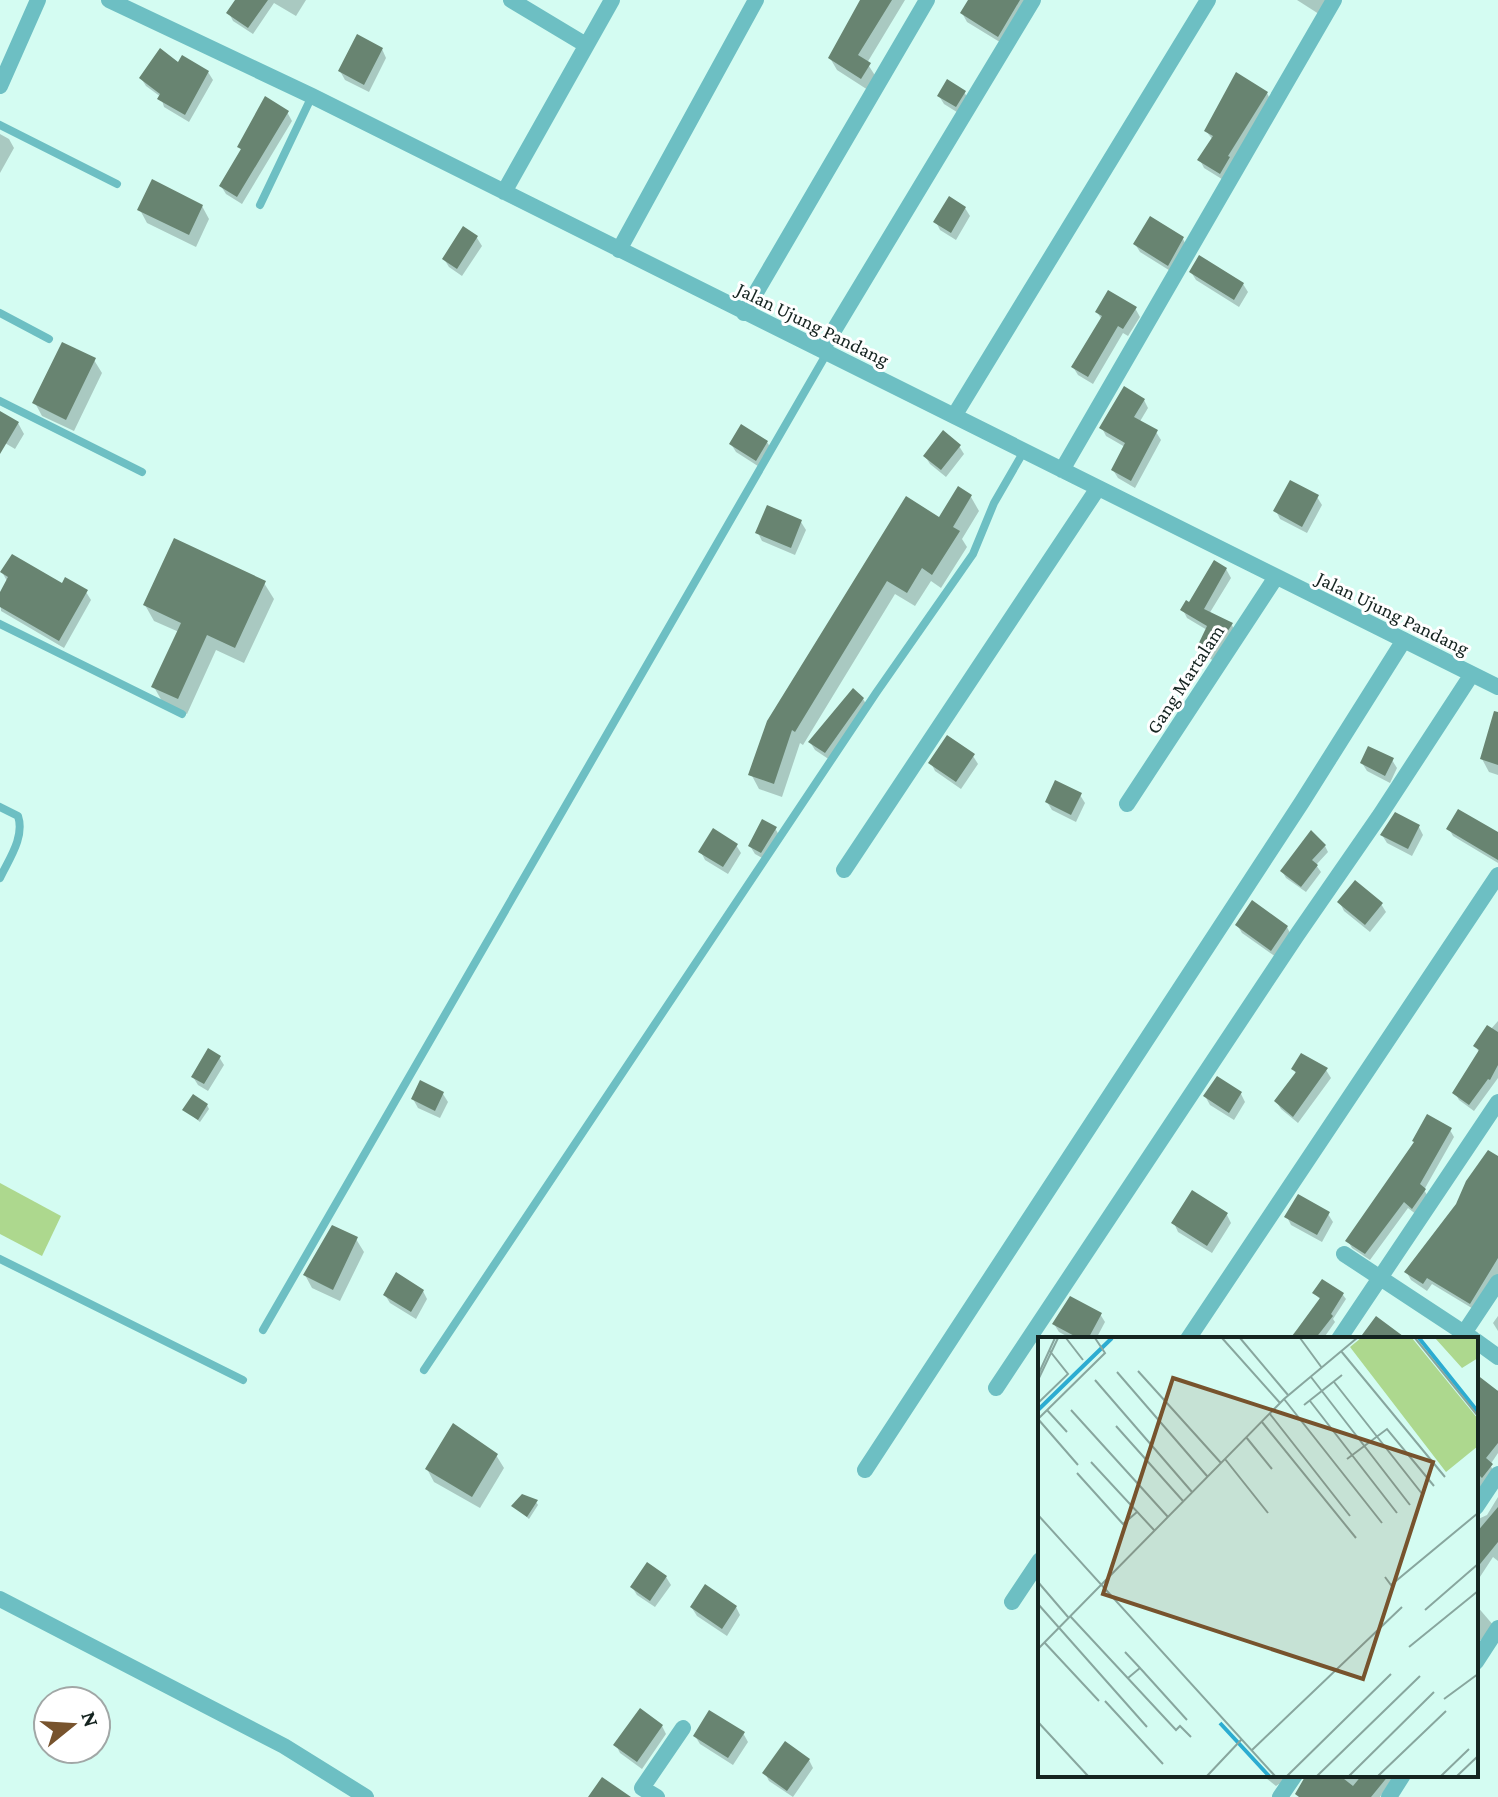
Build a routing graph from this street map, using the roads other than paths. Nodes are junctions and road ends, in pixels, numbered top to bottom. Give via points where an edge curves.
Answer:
1 (38, 0) edge
2 (109, 0) edge
3 (511, 0) edge
4 (612, 0) edge
5 (756, 0) edge
6 (927, 0) edge
7 (1033, 0) edge
8 (1208, 0) edge
9 (1334, 0) edge
10 (586, 45) junction
11 (0, 86) edge
12 (312, 96) junction
13 (0, 125) edge
14 (117, 184) dead end
15 (504, 192) junction
16 (260, 205) dead end
17 (619, 250) junction
18 (0, 313) edge
19 (744, 313) junction
20 (49, 339) dead end
21 (824, 351) junction
22 (0, 401) edge
23 (954, 416) junction
24 (1024, 451) junction
25 (1062, 470) junction
26 (142, 472) dead end
27 (1098, 488) junction
28 (1276, 577) junction
29 (0, 624) edge
30 (1404, 640) junction
31 (1472, 674) junction
32 (1498, 687) edge
33 (182, 714) dead end
34 (1127, 804) dead end
35 (0, 807) edge
36 (844, 870) dead end
37 (1498, 875) edge
38 (0, 878) edge
39 (1498, 1102) edge
40 (1344, 1254) dead end
41 (0, 1259) edge
42 (1381, 1277) junction
43 (1498, 1282) edge
44 (263, 1330) dead end
45 (1189, 1337) edge
46 (1340, 1337) edge
47 (1467, 1337) edge
48 (1469, 1337) edge
49 (1478, 1344) edge
50 (1498, 1357) edge
51 (424, 1370) dead end
52 (243, 1380) dead end
53 (996, 1388) dead end
54 (865, 1470) dead end
55 (1498, 1474) edge
56 (1478, 1504) edge
57 (1038, 1563) edge
58 (0, 1599) edge
59 (1012, 1602) dead end
60 (1498, 1628) edge
61 (1478, 1659) edge
62 (683, 1728) dead end
63 (1294, 1777) edge
64 (1402, 1777) edge
65 (366, 1797) edge
66 (657, 1797) edge
67 (1280, 1797) edge
68 (1389, 1797) edge

1 - 11 street
2 - 12 street, Jalan Ujung Pandang
3 - 10 street
4 - 10 street
5 - 17 street
6 - 19 street
7 - 21 street
8 - 23 street
9 - 25 street
10 - 15 street
12 - 15 street, Jalan Ujung Pandang
12 - 16 lane
13 - 14 lane
15 - 17 street, Jalan Ujung Pandang
17 - 19 street, Jalan Ujung Pandang
18 - 20 lane
19 - 21 street, Jalan Ujung Pandang
21 - 23 street, Jalan Ujung Pandang
21 - 44 lane
22 - 26 lane
23 - 24 street, Jalan Ujung Pandang
24 - 25 street, Jalan Ujung Pandang
24 - 51 lane via 973,554
25 - 27 street, Jalan Ujung Pandang
27 - 28 street, Jalan Ujung Pandang
27 - 36 street
28 - 30 street, Jalan Ujung Pandang
28 - 34 street, Gang Martalam
29 - 33 lane
30 - 31 street, Jalan Ujung Pandang
30 - 54 street
31 - 32 street, Jalan Ujung Pandang
31 - 53 street
35 - 38 lane via 18,816 21,826
37 - 45 street
39 - 42 street
40 - 42 street
41 - 52 lane
42 - 46 street
42 - 47 street
43 - 48 street
49 - 50 street
55 - 56 street
57 - 59 street
58 - 65 street via 284,1746
60 - 61 street
62 - 66 street via 642,1788
63 - 67 street
64 - 68 street

